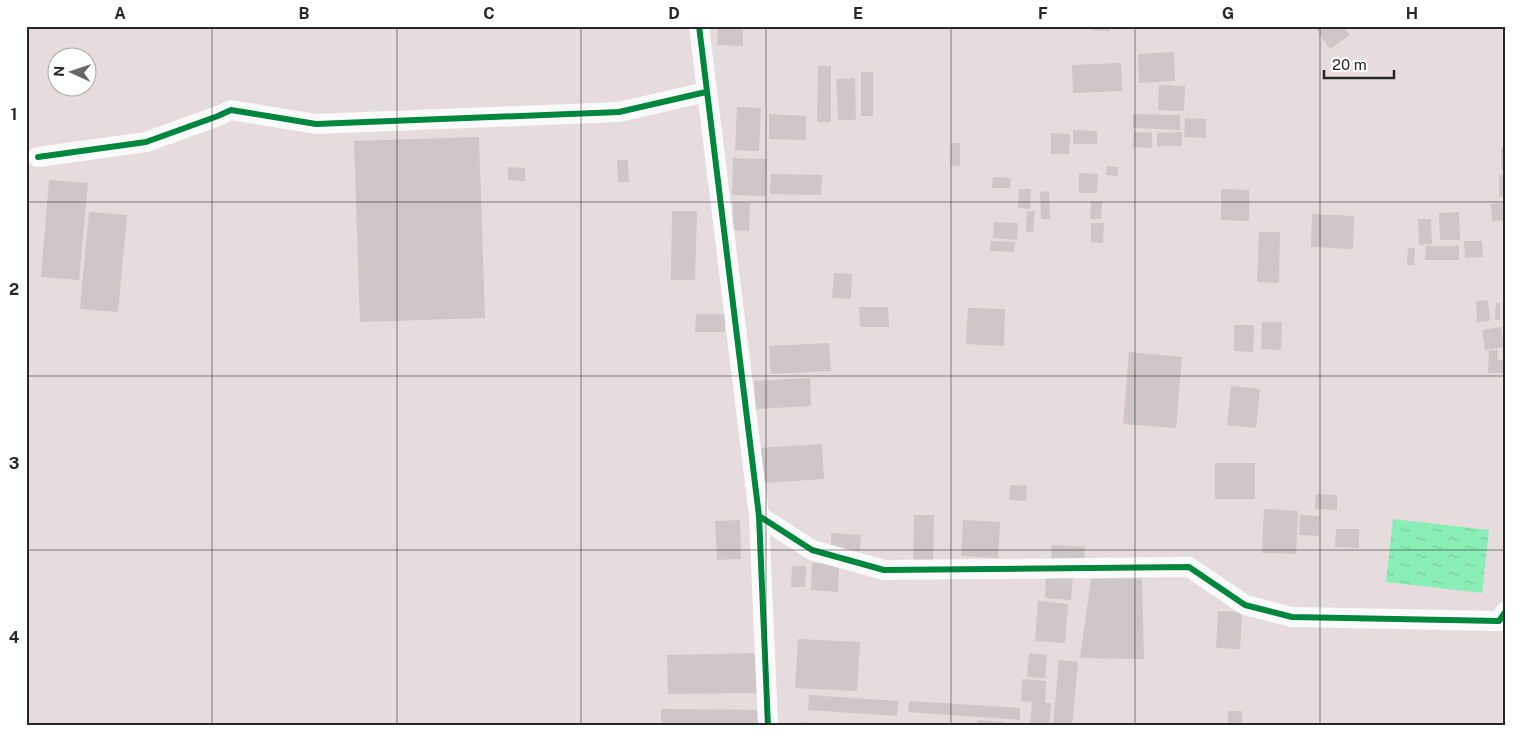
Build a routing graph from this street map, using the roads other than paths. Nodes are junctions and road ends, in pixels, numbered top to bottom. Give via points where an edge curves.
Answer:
1 (699, 26) edge
2 (706, 92) junction
3 (38, 157) dead end
4 (759, 516) junction
5 (1506, 611) edge
6 (768, 726) edge

1 - 2 street
2 - 3 street via 619,112 316,124 231,110 146,142
2 - 4 street
4 - 5 street via 812,550 884,570 1189,567 1245,605 1292,617 1499,621
4 - 6 street

